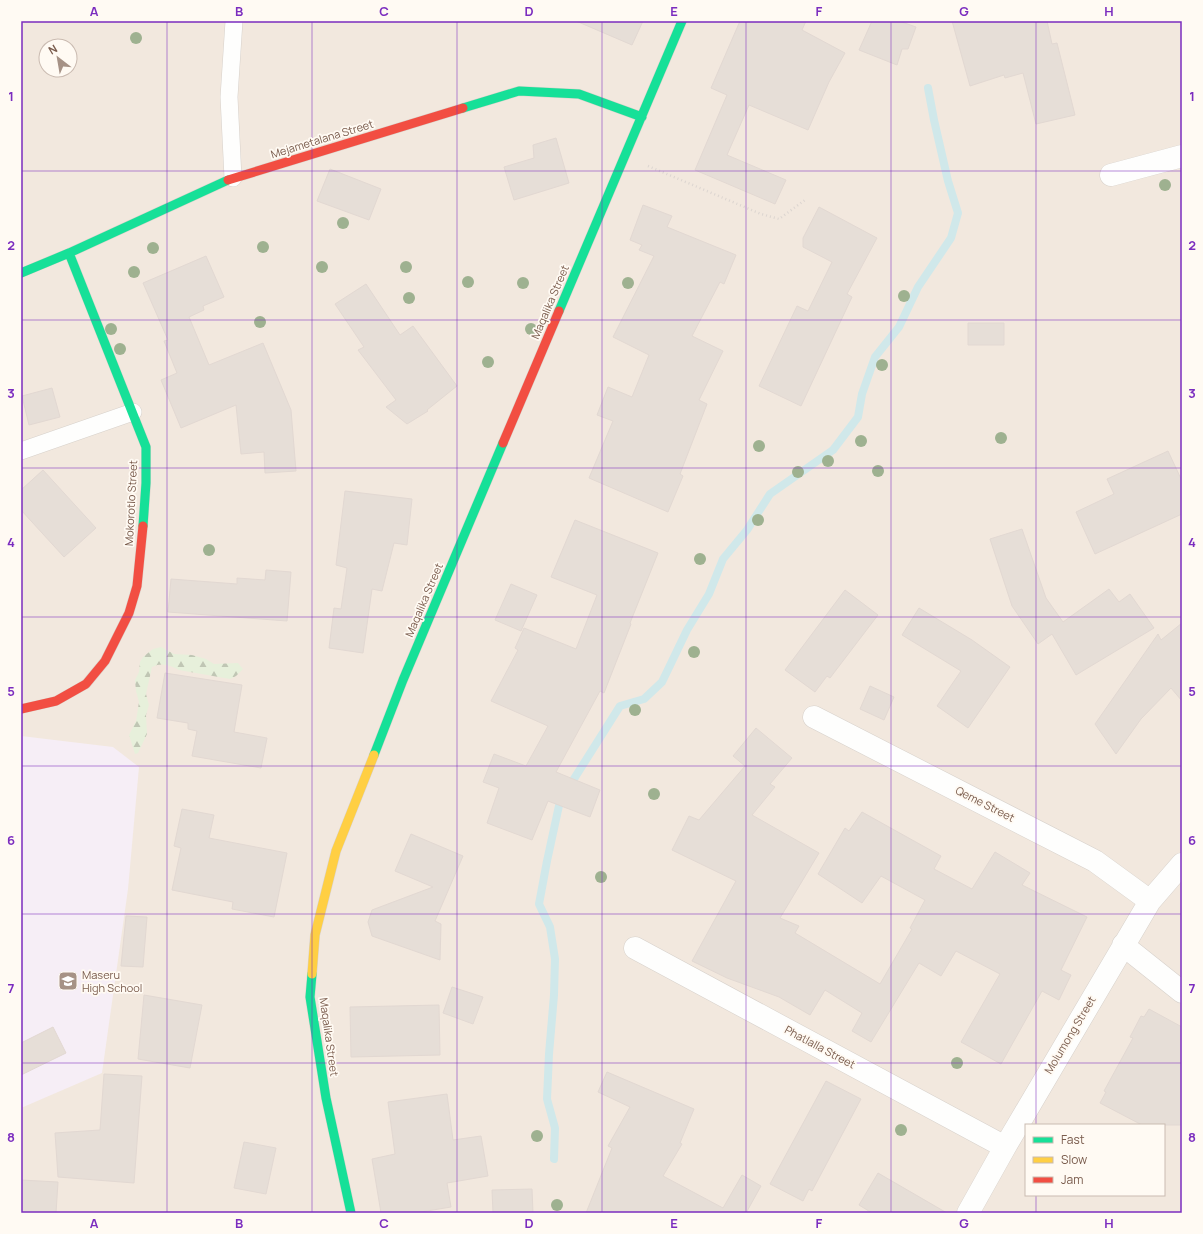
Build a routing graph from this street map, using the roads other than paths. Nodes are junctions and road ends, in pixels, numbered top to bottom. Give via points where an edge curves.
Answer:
1 (234, 21) edge
2 (682, 21) edge
3 (642, 117) junction
4 (1182, 156) edge
5 (1111, 175) dead end
6 (233, 178) junction
7 (69, 253) junction
8 (21, 273) edge
9 (133, 412) junction
10 (21, 451) edge
11 (21, 709) edge
12 (814, 717) dead end
13 (1182, 864) edge
14 (1150, 901) junction
15 (1123, 945) junction
16 (635, 948) dead end
17 (1182, 992) edge
18 (1005, 1147) junction
19 (973, 1211) edge
20 (351, 1213) edge

1 - 6 lane via 229,98
2 - 3 street, Maqalika Street
3 - 6 street, Mejametalana Street via 579,94 519,92
3 - 20 street, Maqalika Street via 406,673 334,859 315,935 310,997 326,1098
4 - 5 street
6 - 7 street, Mejametalana Street
7 - 8 street, Mejametalana Street
7 - 9 street, Mokorotlo Street
9 - 10 lane
9 - 11 street, Mokorotlo Street via 146,447 146,483 137,586 129,613 105,661 86,684 56,701
12 - 14 street, Qeme Street via 1095,861
13 - 14 street, Molumong Street
14 - 15 street, Molumong Street
15 - 17 street
15 - 18 street, Molumong Street
16 - 18 street, Phatlalla Street
18 - 19 street, Molumong Street

